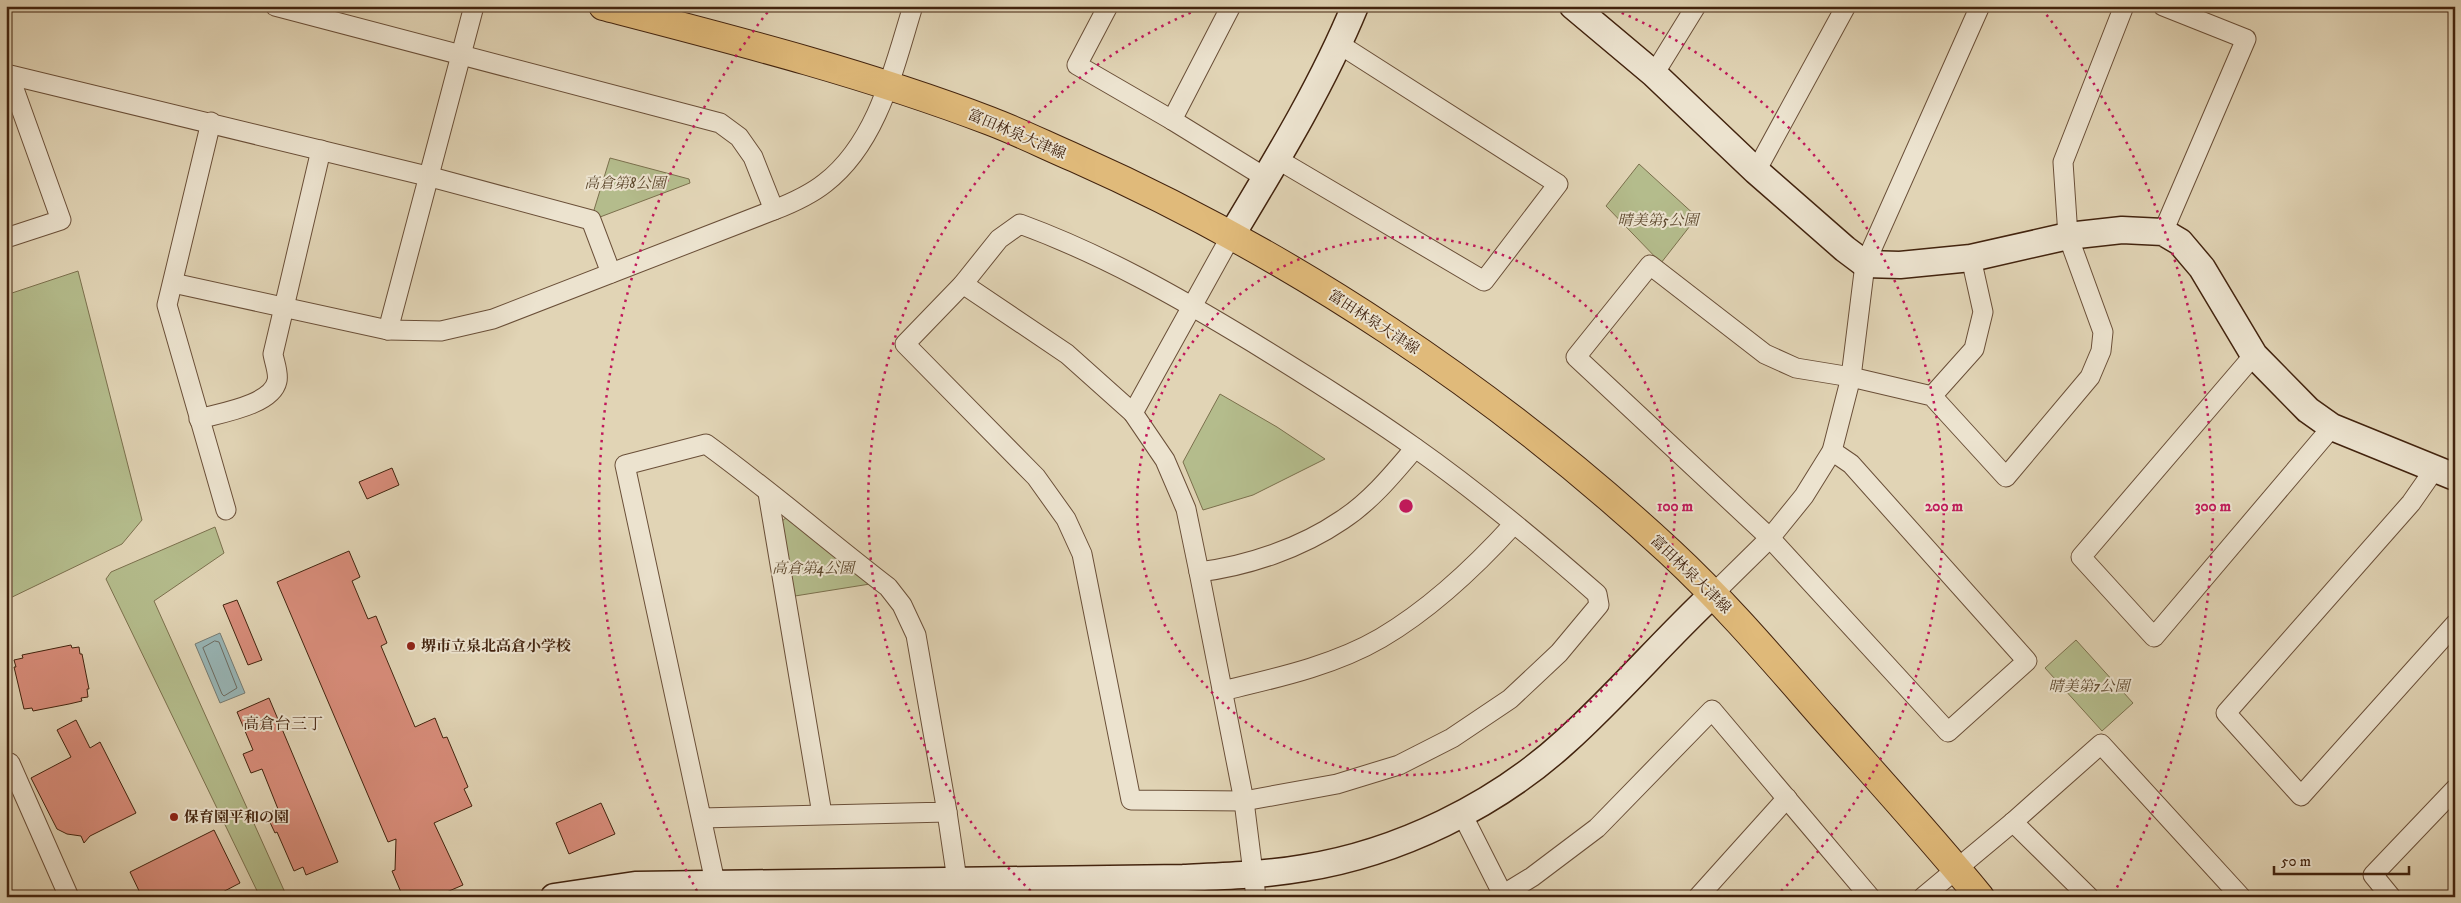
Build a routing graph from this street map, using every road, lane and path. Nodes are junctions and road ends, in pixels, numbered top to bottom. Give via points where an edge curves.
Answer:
1 (274, 6) edge
2 (474, 6) edge
3 (602, 6) edge
4 (913, 6) edge
5 (1108, 6) edge
6 (1231, 6) edge
7 (1355, 6) edge
8 (1573, 6) edge
9 (1696, 6) edge
10 (1846, 6) edge
11 (1980, 6) edge
12 (2124, 6) edge
13 (2163, 6) edge
14 (1339, 44) junction
15 (462, 56) junction
16 (8, 74) edge
17 (1654, 74) junction
18 (888, 85) junction
19 (1172, 120) junction
20 (211, 122) junction
21 (321, 150) junction
22 (1271, 168) junction
23 (1756, 171) junction
24 (431, 177) junction
25 (774, 210) junction
26 (2163, 232) junction
27 (1232, 236) junction
28 (2068, 236) junction
29 (6, 238) edge
30 (1971, 258) junction
31 (1865, 264) junction
32 (611, 273) junction
33 (173, 284) junction
34 (963, 284) junction
35 (1194, 306) junction
36 (283, 307) junction
37 (388, 330) junction
38 (2254, 355) junction
39 (1852, 377) junction
40 (1932, 396) junction
41 (1133, 414) junction
42 (199, 419) junction
43 (2332, 428) junction
44 (1415, 448) junction
45 (1832, 451) junction
46 (2444, 473) edge
47 (768, 493) junction
48 (226, 510) dead end
49 (1514, 524) junction
50 (1770, 538) junction
51 (1199, 572) junction
52 (1712, 594) junction
53 (2455, 624) edge
54 (1222, 691) junction
55 (10, 763) dead end
56 (2455, 788) edge
57 (1787, 798) junction
58 (1244, 801) junction
59 (947, 812) junction
60 (822, 814) junction
61 (1462, 814) junction
62 (701, 818) junction
63 (2013, 822) junction
64 (1956, 868) junction
65 (957, 880) junction
66 (1255, 886) edge
67 (717, 890) edge
68 (1502, 896) edge
69 (69, 897) edge
70 (554, 897) edge
71 (1698, 897) edge
72 (1870, 897) edge
73 (1923, 897) edge
74 (1980, 897) edge
75 (2089, 897) edge
76 (2241, 897) edge
77 (2391, 897) edge

1 - 15 street
2 - 15 street
3 - 18 main road, 富田林泉大津線 via 791,54
4 - 18 street
5 - 19 street via 1077,65
6 - 19 street
7 - 14 street
8 - 17 street
9 - 17 street
10 - 23 street
11 - 31 street
12 - 28 street via 2063,162
13 - 26 street via 2246,39
14 - 22 street
14 - 22 street via 1558,184 1484,281
15 - 24 street
15 - 25 street via 720,124 739,137 753,157
16 - 20 street
16 - 29 street via 61,220
17 - 23 street
18 - 25 street via 873,120 841,169 795,202
18 - 27 main road, 富田林泉大津線 via 993,122 1132,184
19 - 22 street
20 - 21 street
20 - 33 street
21 - 24 street
21 - 36 street
22 - 27 street
23 - 31 street
24 - 32 street via 591,220
24 - 37 street
25 - 32 street
26 - 28 street via 2122,230
26 - 38 street via 2180,242 2202,268
27 - 35 street
27 - 52 main road, 富田林泉大津線 via 1415,347 1504,413 1602,491
28 - 30 street
28 - 40 street via 2103,332 2101,351 2090,377 2006,477
30 - 31 street via 1900,265
30 - 40 street via 1984,312 1974,349
31 - 39 street
32 - 37 street via 493,319 440,331
33 - 36 street
33 - 42 street via 168,305
34 - 35 street via 999,239 1020,224 1070,242
34 - 41 street via 1067,354
34 - 58 street via 905,344 1017,455 1066,519 1082,554 1131,800
35 - 41 street
35 - 44 street via 1307,375
36 - 37 street
36 - 42 street via 273,354 278,380 270,395 253,404
38 - 43 street via 2308,410
38 - 43 street via 2081,557 2154,636
39 - 40 street
39 - 45 street
39 - 50 street via 1796,368 1765,354 1650,265 1576,357
41 - 51 street via 1165,460 1186,509
42 - 48 street
43 - 46 street
44 - 49 street
44 - 51 street via 1385,484 1343,520 1303,542 1230,568
45 - 50 street via 1804,496
45 - 50 street via 1851,464 2027,661 1948,732
46 - 53 street via 2411,503 2226,713 2301,796
47 - 59 street via 888,587 902,604 916,635
47 - 60 street
47 - 62 street via 738,466 706,444 625,465
49 - 54 street via 1479,562 1432,604 1380,638 1292,674
49 - 58 street via 1597,594 1599,605 1559,653 1510,699 1452,738 1398,765 1337,784
50 - 52 street
51 - 54 street
52 - 61 street via 1564,743 1522,776
52 - 64 main road, 富田林泉大津線 via 1741,622
54 - 58 street
55 - 69 street
56 - 77 street via 2373,874
57 - 68 street via 1712,710 1597,828
57 - 71 street
57 - 72 street
58 - 66 street
59 - 60 street
59 - 65 street
60 - 62 street
61 - 66 street via 1359,856 1306,868
61 - 68 street
62 - 67 street
63 - 64 street
63 - 75 street
63 - 76 street via 2101,744
64 - 73 street
64 - 74 main road, 富田林泉大津線
65 - 66 street
65 - 67 street
67 - 70 street via 634,885

